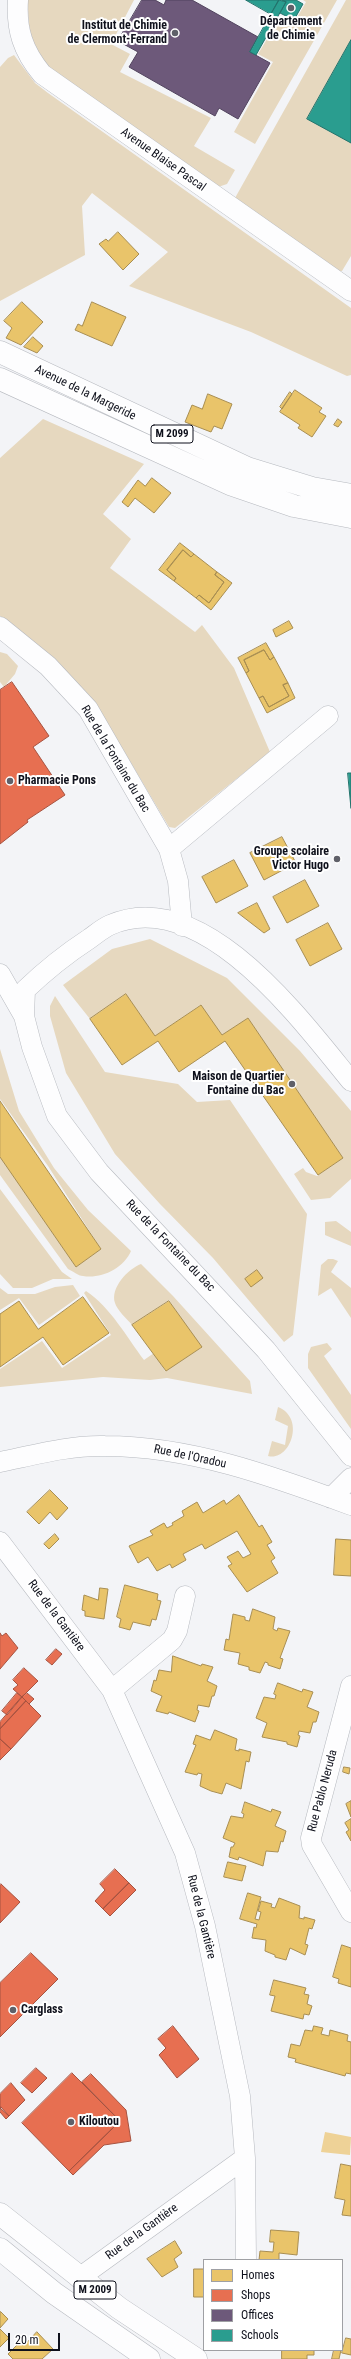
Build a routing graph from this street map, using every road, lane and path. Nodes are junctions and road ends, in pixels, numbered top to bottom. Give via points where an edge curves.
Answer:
1 (18, 0) edge
2 (351, 291) edge
3 (0, 352) edge
4 (0, 380) edge
5 (351, 495) edge
6 (351, 518) edge
7 (0, 626) edge
8 (328, 716) dead end
9 (169, 849) junction
10 (182, 926) junction
11 (0, 974) edge
12 (24, 1016) junction
13 (351, 1081) edge
14 (351, 1456) edge
15 (0, 1462) edge
16 (351, 1478) edge
17 (331, 1498) junction
18 (351, 1505) edge
19 (0, 1542) edge
20 (185, 1596) dead end
21 (351, 1686) edge
22 (112, 1690) junction
23 (351, 1912) edge
24 (244, 2158) junction
25 (0, 2214) edge
26 (0, 2249) edge
27 (246, 2259) edge
28 (79, 2278) junction
29 (149, 2359) edge
30 (196, 2359) edge

1 - 2 street, Avenue Blaise Pascal via 19,34 32,62 42,74
3 - 5 main road, Avenue de la Margeride / M 2099 via 247,468 306,486
4 - 6 main road, Avenue de la Margeride / M 2099 via 230,484 294,506
7 - 9 street, Rue de la Fontaine du Bac via 48,666 88,709
8 - 9 street
9 - 10 street, Rue de la Fontaine du Bac via 178,881
10 - 12 street, Rue de la Fontaine du Bac via 145,917 110,925 51,965 25,990
10 - 13 street, Rue de la Fontaine du Bac via 208,937 237,955 273,989
11 - 12 street, Rue de la Fontaine du Bac
12 - 14 street, Rue de la Fontaine du Bac via 32,1047 57,1116 99,1172 266,1350
15 - 17 street, Rue de l'Oradou via 50,1452 103,1446 152,1448 225,1463
16 - 17 street
17 - 18 street, Rue de l'Oradou
19 - 22 street, Rue de la Gantière
20 - 22 street via 172,1640
21 - 23 street, Rue Pablo Neruda via 311,1838 312,1845
22 - 24 street, Rue de la Gantière via 185,1852 205,1926 240,2096
24 - 27 street, Rue de la Gantière
24 - 28 street, Rue de la Gantière
25 - 28 main road, M 2009
26 - 29 main road, M 2009 via 54,2293
28 - 30 main road, M 2009 via 143,2325

